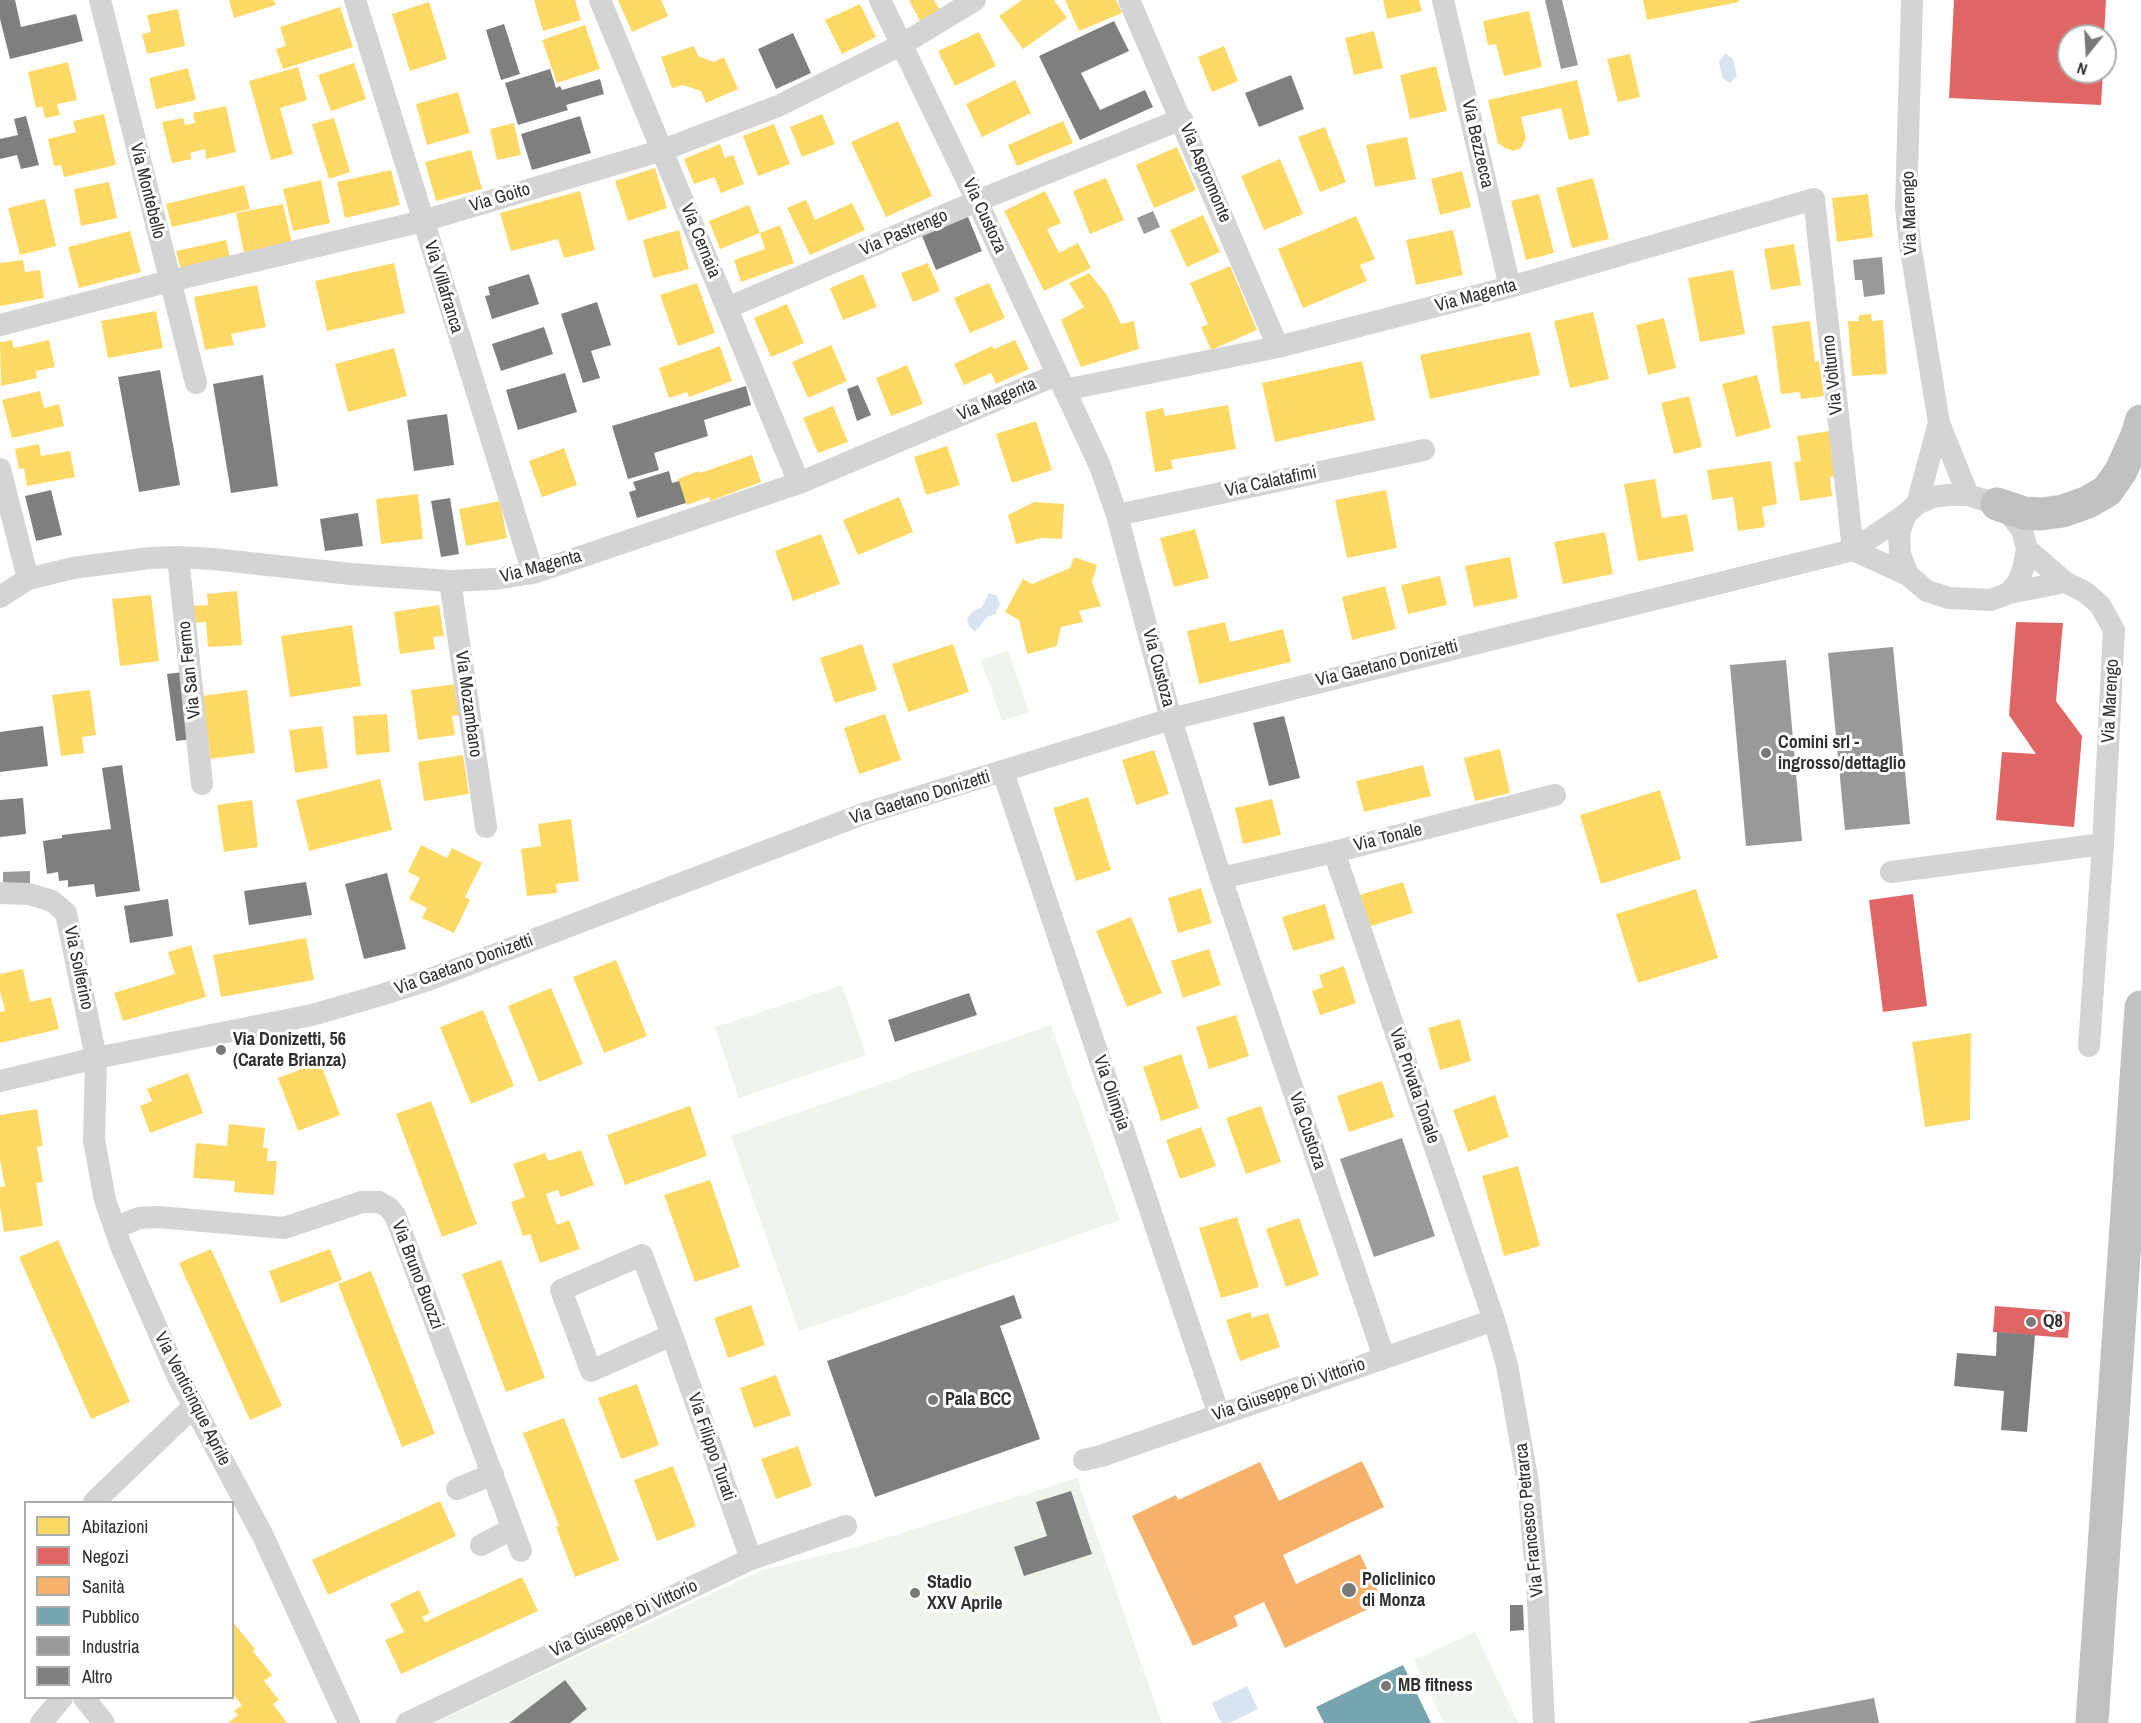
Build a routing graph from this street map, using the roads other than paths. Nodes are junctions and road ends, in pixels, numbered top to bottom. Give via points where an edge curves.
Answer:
1 (100, 0) edge
2 (355, 0) edge
3 (600, 0) edge
4 (880, 0) edge
5 (975, 0) edge
6 (1130, 0) edge
7 (1443, 0) edge
8 (1912, 0) edge
9 (901, 45) junction
10 (1182, 119) junction
11 (663, 150) junction
12 (1814, 199) joint
13 (977, 201) junction
14 (423, 221) junction
15 (170, 281) junction
16 (1510, 287) junction
17 (727, 308) junction
18 (0, 325) edge
19 (1278, 347) junction
20 (1060, 382) junction
21 (196, 383) dead end
22 (2141, 421) edge
23 (1939, 423) junction
24 (1424, 450) dead end
25 (0, 469) edge
26 (799, 483) junction
27 (1982, 499) junction
28 (1911, 509) junction
29 (1117, 515) junction
30 (2027, 549) junction
31 (1852, 550) junction
32 (178, 557) junction
33 (533, 573) junction
34 (1908, 575) junction
35 (28, 579) junction
36 (450, 581) junction
37 (2065, 582) junction
38 (2009, 594) junction
39 (0, 597) edge
40 (1171, 718) junction
41 (1003, 772) junction
42 (202, 784) dead end
43 (1555, 795) dead end
44 (486, 827) dead end
45 (2103, 844) junction
46 (1334, 852) junction
47 (1891, 872) dead end
48 (1221, 878) junction
49 (0, 893) edge
50 (2141, 1007) edge
51 (2089, 1046) dead end
52 (96, 1058) junction
53 (0, 1081) edge
54 (115, 1228) junction
55 (1494, 1320) junction
56 (672, 1335) junction
57 (1384, 1358) junction
58 (194, 1406) junction
59 (1219, 1415) junction
60 (1084, 1461) dead end
61 (493, 1474) junction
62 (457, 1489) dead end
63 (96, 1501) edge
64 (846, 1526) dead end
65 (512, 1529) junction
66 (481, 1545) dead end
67 (521, 1551) dead end
68 (751, 1559) junction
69 (61, 1699) edge
70 (85, 1699) edge
71 (41, 1723) edge
72 (104, 1723) edge
73 (349, 1723) edge
74 (407, 1723) edge
75 (1544, 1723) edge
76 (2092, 1723) edge

1 - 15 street, Via Montebello
2 - 14 street, Via Villafranca
3 - 11 street, Via Cernaia
4 - 9 street, Via Custoza
5 - 9 street, Via Goito
6 - 10 street, Via Aspromonte
7 - 16 street, Via Bezzecca
8 - 23 street, Via Marengo via 1906,207
9 - 11 street, Via Goito via 778,106
9 - 13 street, Via Custoza
10 - 13 street, Via Pastrengo
10 - 19 street, Via Aspromonte
11 - 14 street, Via Goito
11 - 17 street, Via Cernaia
12 - 16 street, Via Magenta
12 - 31 street, Via Volturno
13 - 17 street, Via Pastrengo
13 - 20 street, Via Custoza
14 - 15 street, Via Goito
14 - 33 street, Via Villafranca
15 - 18 street, Via Goito
15 - 21 street, Via Montebello
16 - 19 street, Via Magenta
17 - 26 street, Via Cernaia
19 - 20 street, Via Magenta
20 - 26 street, Via Magenta
20 - 29 street, Via Custoza via 1100,466
22 - 27 highway via 2121,471 2107,491 2088,502 2063,512 2041,514 2024,513
23 - 27 street, Via Marengo
23 - 28 street, Via Marengo
24 - 29 street, Via Calatafimi
25 - 35 street
26 - 33 street, Via Magenta
27 - 28 street via 1933,497
27 - 30 street via 2012,517 2022,530
28 - 31 street, Via Gaetano Donizetti
28 - 34 street via 1899,533 1900,554
29 - 40 street, Via Custoza
30 - 37 street, Via Marengo
30 - 38 street via 2018,582
31 - 34 street
31 - 40 street, Via Gaetano Donizetti
32 - 35 street, Via Magenta via 105,563
32 - 36 street, Via Magenta
32 - 42 street, Via San Fermo
33 - 36 street, Via Magenta
34 - 38 street via 1928,591 1949,598 1991,600
35 - 39 street, Via Magenta
36 - 44 street, Via Mozambano
37 - 38 street
37 - 45 street, Via Marengo via 2100,605 2114,630
40 - 41 street, Via Gaetano Donizetti
40 - 48 street, Via Custoza
41 - 52 street, Via Gaetano Donizetti via 863,814 409,986 312,1015
41 - 59 street, Via Olimpia
43 - 46 street, Via Tonale
45 - 47 street
45 - 51 street, Via Marengo
46 - 48 street, Via Tonale
46 - 55 street, Via Privata Tonale
48 - 57 street, Via Custoza
49 - 52 street, Via Solferino via 29,894 52,901 66,913
50 - 76 highway
52 - 53 street, Via Gaetano Donizetti
52 - 54 street, Via Venticinque Aprile via 94,1140 105,1200
54 - 58 street, Via Venticinque Aprile
54 - 61 street, Via Bruno Buozzi via 139,1218 158,1217 284,1228 362,1202 379,1202 388,1207 395,1215
55 - 57 street, Via Giuseppe Di Vittorio
55 - 75 street, Via Francesco Petrarca via 1512,1386 1528,1483 1538,1582
56 - 56 street, Via Filippo Turati via 642,1255 561,1290 591,1371
56 - 68 street, Via Filippo Turati
57 - 59 street, Via Giuseppe Di Vittorio
58 - 63 street
58 - 73 street, Via Venticinque Aprile via 263,1536
59 - 60 street, Via Giuseppe Di Vittorio
61 - 62 street
61 - 65 street, Via Bruno Buozzi
64 - 68 street, Via Giuseppe Di Vittorio
65 - 66 street
65 - 67 street, Via Bruno Buozzi
68 - 74 street, Via Giuseppe Di Vittorio
69 - 71 street
70 - 72 street

